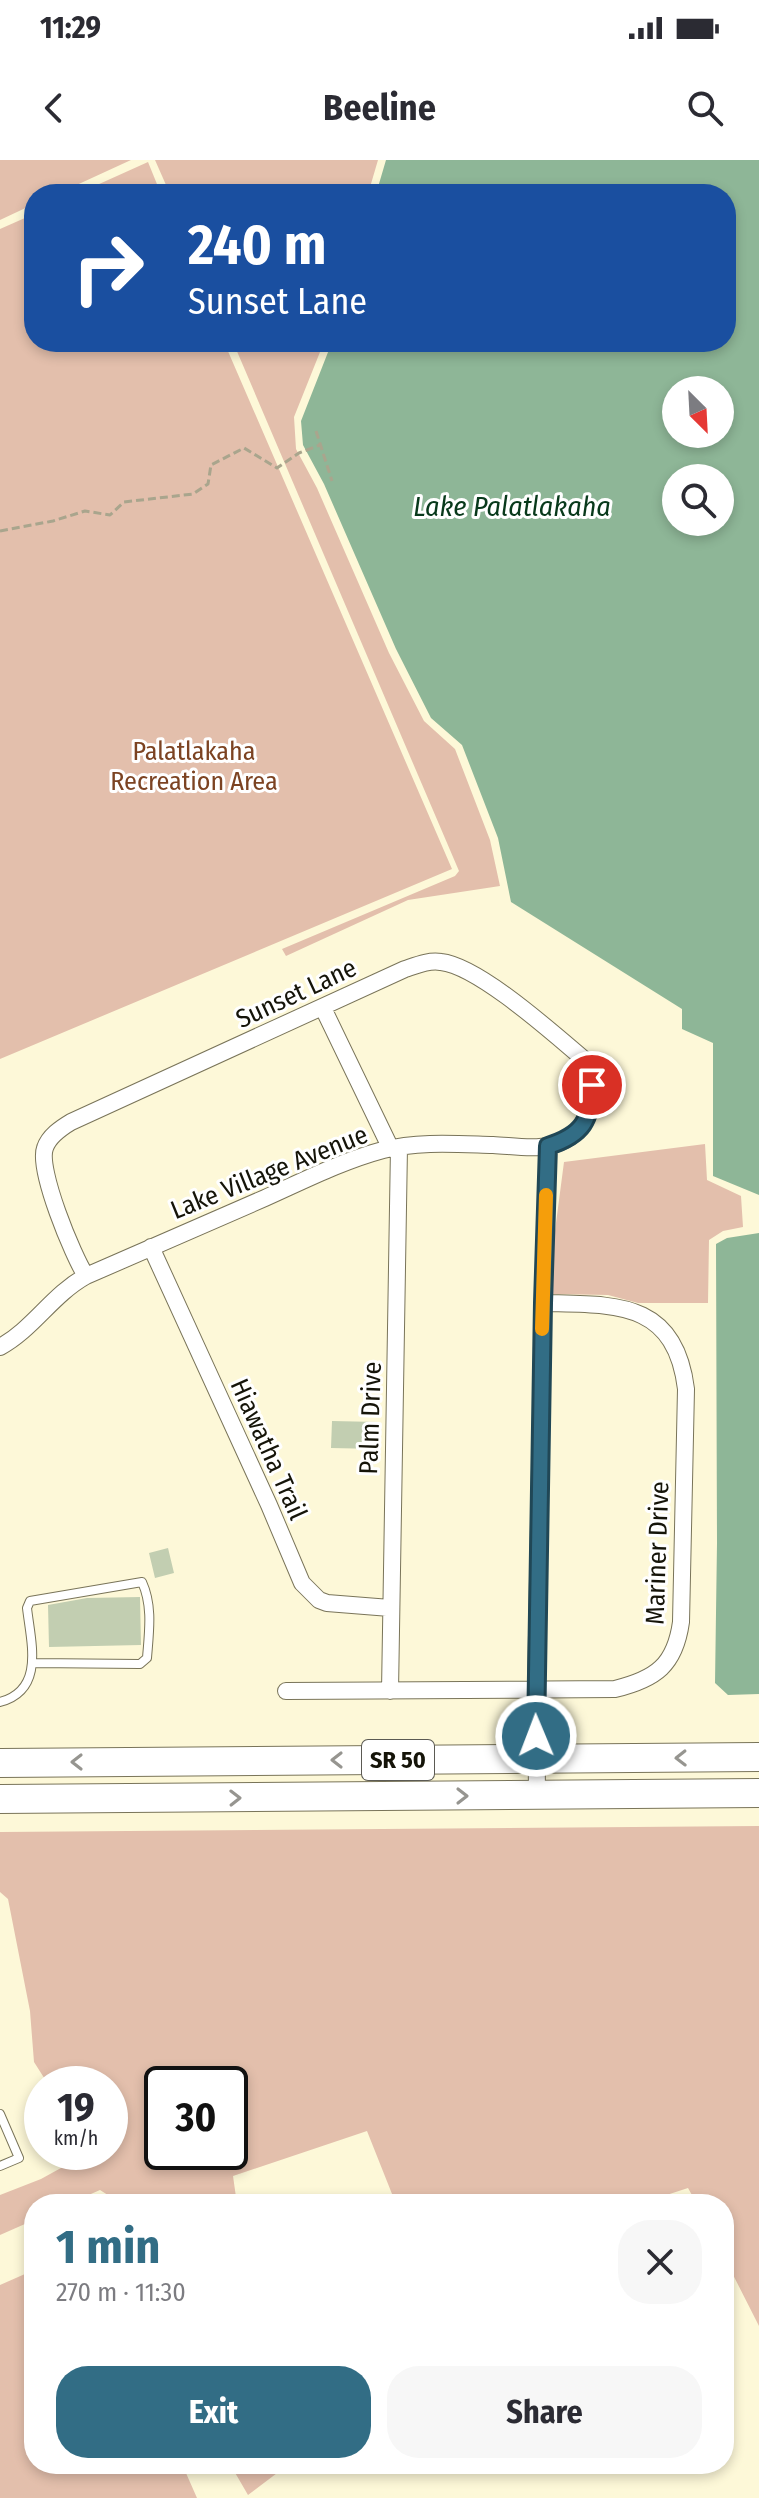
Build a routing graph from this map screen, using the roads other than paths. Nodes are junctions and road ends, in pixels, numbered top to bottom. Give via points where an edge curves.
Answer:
1 (323, 1008) junction
2 (548, 1146) junction
3 (395, 1148) junction
4 (151, 1247) junction
5 (86, 1276) junction
6 (543, 1303) junction
7 (0, 1347) edge
8 (390, 1608) junction
9 (34, 1663) junction
10 (286, 1691) dead end
11 (390, 1691) junction
12 (536, 1691) junction
13 (0, 1702) edge
14 (759, 1757) edge
15 (536, 1759) junction
16 (0, 1763) edge
17 (759, 1793) edge
18 (537, 1795) junction
19 (3, 1803) edge
20 (0, 2114) edge
21 (0, 2166) edge

1 - 2 street, Sunset Lane via 405,969 427,962 457,965 516,1003 586,1061 592,1073 592,1108 576,1133
1 - 3 street, Palm Drive
1 - 5 street, Sunset Lane via 71,1122 47,1142 43,1151 48,1182
2 - 3 street, Lake Village Avenue
2 - 6 street
3 - 4 street, Lake Village Avenue via 345,1163
3 - 8 street, Palm Drive
4 - 5 street, Lake Village Avenue
4 - 8 street, Hiawatha Trail via 302,1583 327,1603
5 - 7 street, Lake Village Avenue
6 - 12 street
6 - 12 street, Mariner Drive via 609,1305 646,1316 669,1340 686,1389 681,1622 672,1655 663,1668 634,1684
8 - 11 street, Palm Drive
9 - 9 lane via 30,1601 142,1582 150,1626 147,1658 140,1664
9 - 13 lane via 14,1698
10 - 11 street, Mariner Drive
11 - 12 street, Mariner Drive
12 - 15 street
14 -> 15 highway, SR 50
15 -> 16 highway, SR 50
15 - 18 street
17 - 18 highway, SR 50
19 -> 18 highway, SR 50
20 - 21 lane via 19,2158

